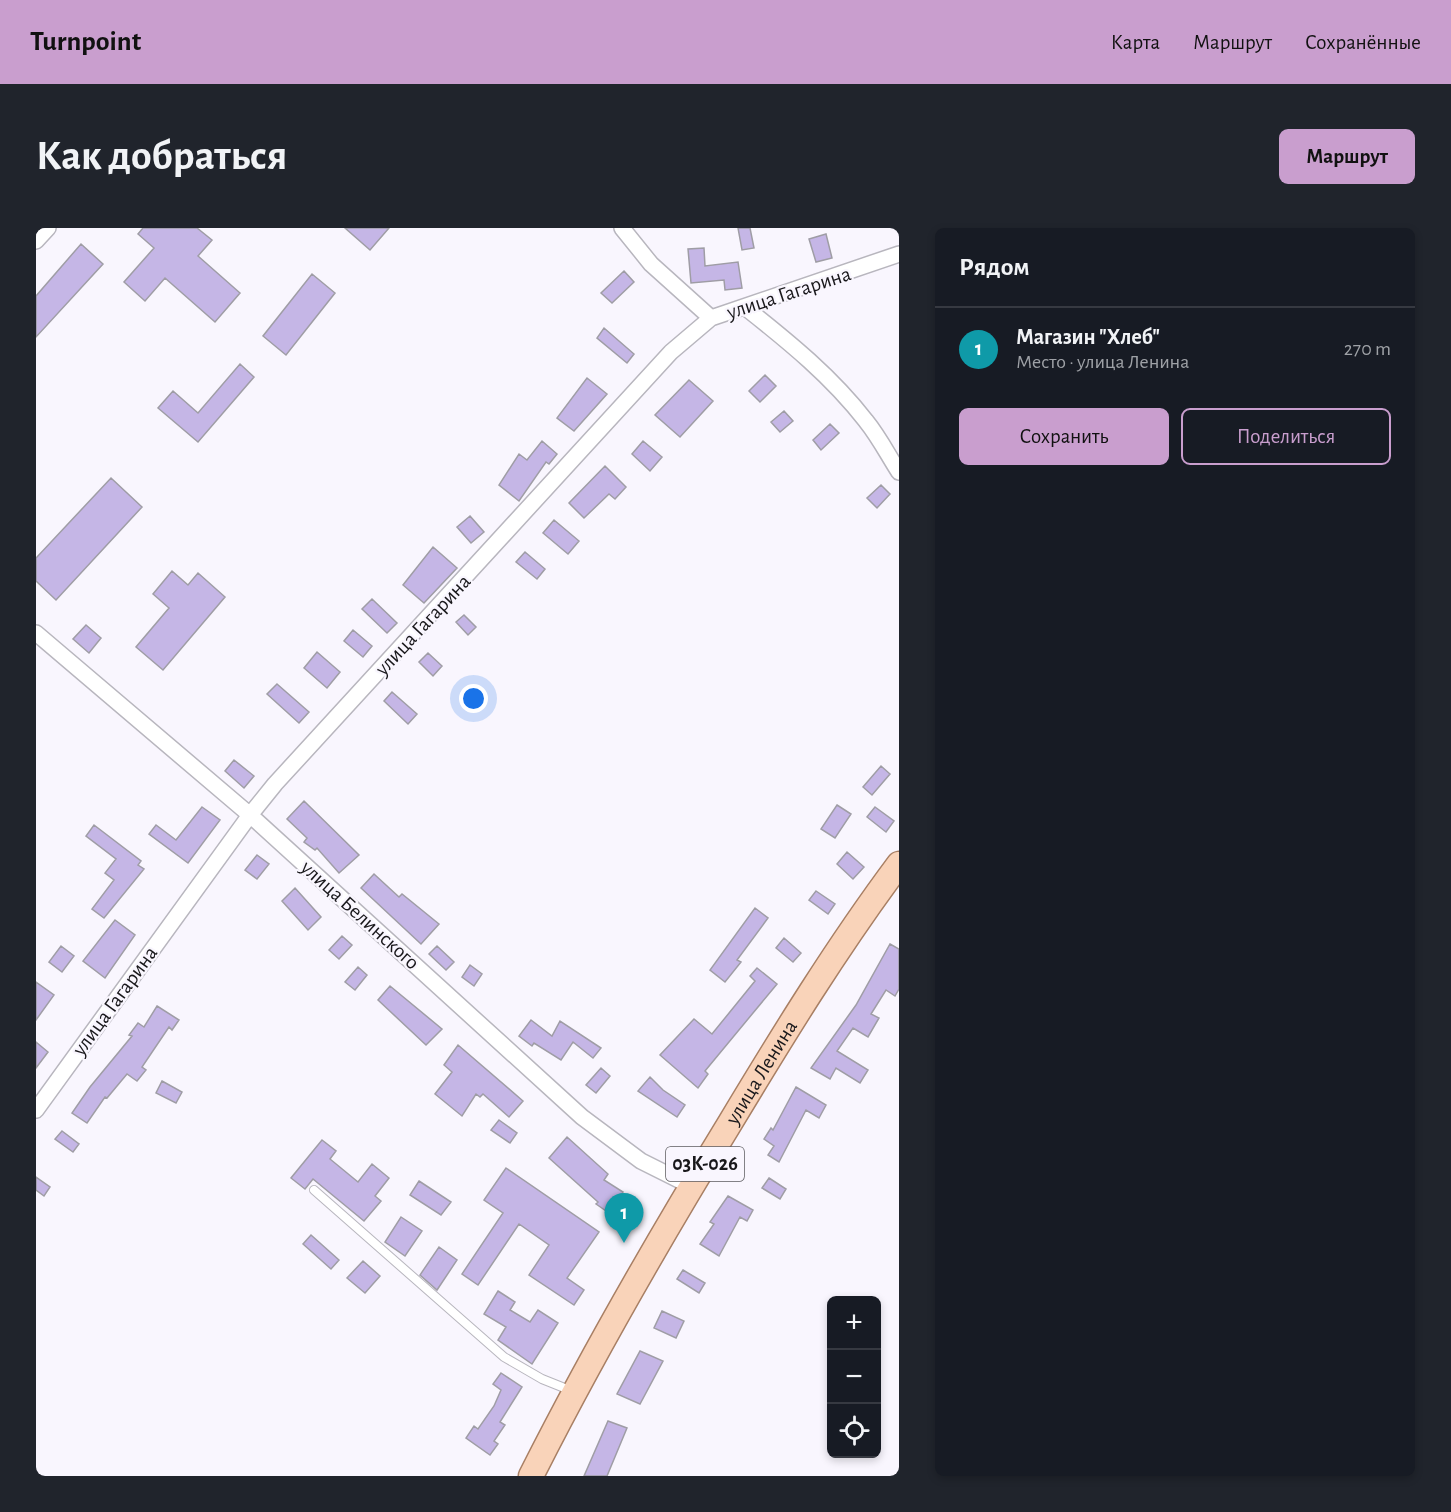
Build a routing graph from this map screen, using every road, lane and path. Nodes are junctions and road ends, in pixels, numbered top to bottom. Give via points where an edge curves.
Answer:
1 (48, 228) edge
2 (622, 228) edge
3 (36, 241) edge
4 (899, 254) edge
5 (746, 308) junction
6 (711, 318) junction
7 (899, 472) edge
8 (36, 633) edge
9 (250, 815) junction
10 (899, 864) edge
11 (36, 1110) edge
12 (691, 1186) junction
13 (314, 1190) dead end
14 (573, 1392) junction
15 (531, 1476) edge

1 - 3 street
2 - 6 street via 651,264
4 - 5 street, улица Гагарина
5 - 6 street, улица Гагарина
5 - 7 street via 828,378 867,422
6 - 9 street, улица Гагарина via 671,352
8 - 9 street, улица Белинского
9 - 11 street, улица Гагарина
9 - 12 street, улица Белинского via 582,1117 641,1161
10 - 12 main road, улица Ленина / 03К-026 via 798,1011
12 - 14 main road, улица Ленина / 03К-026
13 - 14 lane via 504,1358
14 - 15 main road, улица Ленина / 03К-026

